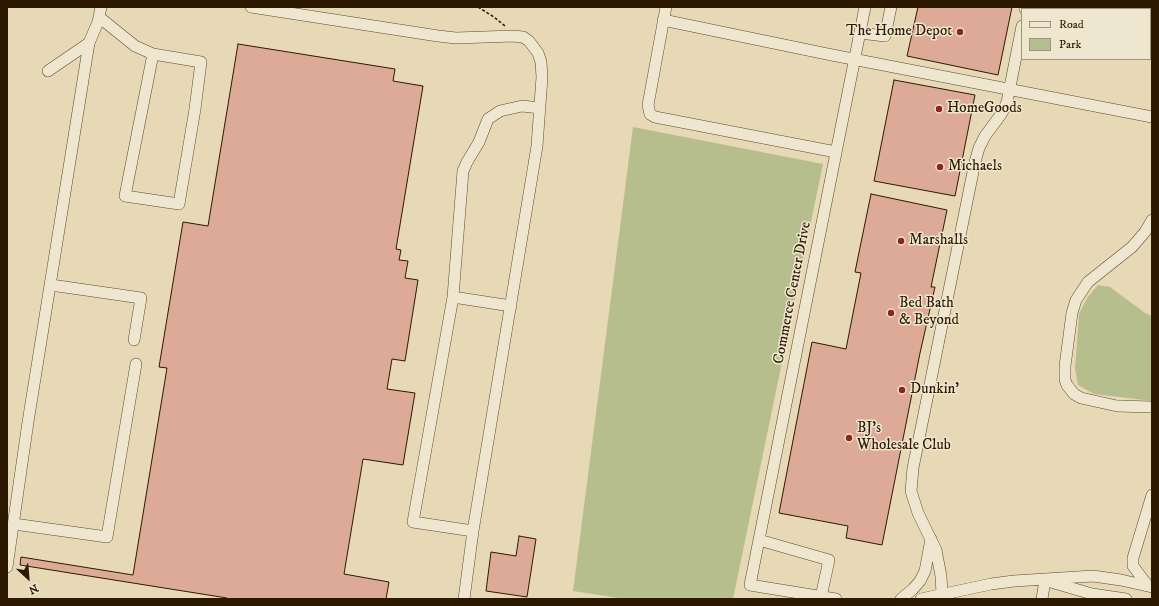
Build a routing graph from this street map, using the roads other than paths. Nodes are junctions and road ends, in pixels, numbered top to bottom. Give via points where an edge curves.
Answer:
1 (251, 7) edge
2 (666, 7) edge
3 (865, 7) edge
4 (891, 7) edge
5 (100, 12) edge
6 (663, 20) junction
7 (1021, 31) edge
8 (860, 33) junction
9 (89, 43) junction
10 (153, 54) junction
11 (854, 59) junction
12 (48, 71) dead end
13 (1010, 90) junction
14 (540, 108) junction
15 (1152, 117) edge
16 (836, 152) junction
17 (1152, 220) edge
18 (51, 285) junction
19 (453, 297) junction
20 (511, 306) junction
21 (134, 340) dead end
22 (136, 364) dead end
23 (1152, 407) edge
24 (1152, 495) edge
25 (14, 524) junction
26 (474, 531) junction
27 (931, 538) junction
28 (759, 540) junction
29 (7, 567) edge
30 (1045, 580) junction
31 (1150, 586) edge
32 (942, 597) edge
33 (828, 598) edge
34 (464, 599) edge
35 (901, 599) edge
36 (921, 599) edge
37 (1042, 599) edge
38 (1126, 599) edge

1 - 14 street via 438,36 523,37 538,53 541,62
2 - 6 street
3 - 8 street, Commerce Center Drive
4 - 8 street via 886,36
5 - 9 street
5 - 10 street via 135,46
6 - 11 street
6 - 16 street via 648,105 650,114
7 - 13 street
8 - 11 street, Commerce Center Drive
9 - 12 street
9 - 18 street
10 - 10 street via 200,62 179,204 125,196
11 - 13 street
11 - 16 street, Commerce Center Drive
13 - 15 street
13 - 27 street via 1002,113 985,136 975,162 913,468 911,482 914,502
14 - 19 street via 522,106 500,111 488,120 467,162 463,171
14 - 20 street via 537,146
16 - 28 street, Commerce Center Drive
17 - 23 street via 1132,246 1088,282 1076,300 1072,313 1065,380 1074,394 1081,398 1117,406
18 - 21 street via 141,298
18 - 25 street
19 - 20 street
19 - 26 street via 413,522
20 - 26 street
22 - 25 street via 107,537
24 - 31 street via 1133,558 1133,566
25 - 29 street
26 - 34 street
27 - 32 street via 939,563
27 - 35 street via 920,581
28 - 33 street via 829,560
28 - 33 street, Commerce Center Drive via 750,585
30 - 31 street via 1093,576
30 - 32 street via 991,584
30 - 37 street
30 - 38 street via 1092,594
32 - 36 street

